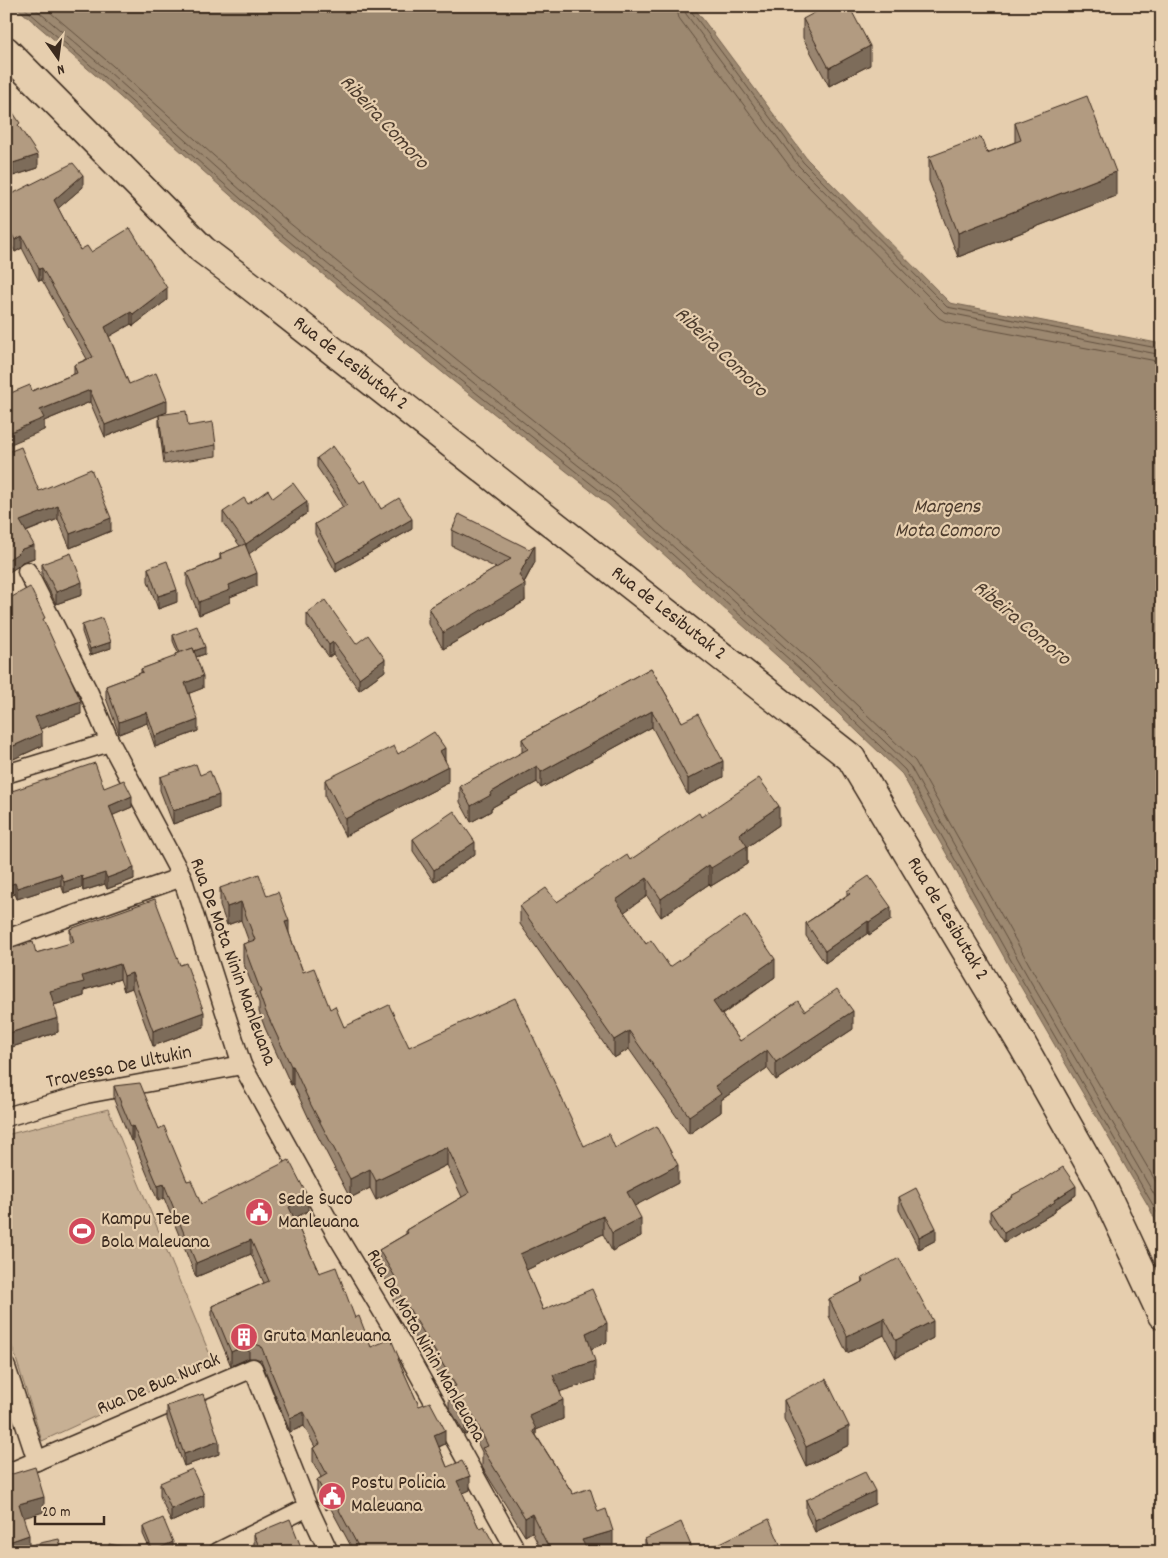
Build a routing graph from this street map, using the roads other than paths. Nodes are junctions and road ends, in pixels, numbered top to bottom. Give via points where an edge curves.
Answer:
1 (6, 51) edge
2 (27, 571) dead end
3 (110, 742) junction
4 (6, 774) edge
5 (182, 877) junction
6 (6, 939) edge
7 (242, 1065) junction
8 (6, 1117) edge
9 (1162, 1315) edge
10 (6, 1368) edge
11 (37, 1461) junction
12 (6, 1474) edge
13 (308, 1507) junction
14 (218, 1552) edge
15 (328, 1552) edge
16 (517, 1552) edge

1 - 9 main road, Rua de Lesibutak 2 via 203,250 851,758 1104,1190
2 - 3 street, Rua De Mota Ninin Manleuana via 89,693
3 - 4 street
3 - 5 street, Rua De Mota Ninin Manleuana
5 - 6 street
5 - 7 street, Rua De Mota Ninin Manleuana
7 - 8 street, Travessa De Ultukin via 86,1094
7 - 16 street, Rua De Mota Ninin Manleuana
10 - 11 street
11 - 12 street
11 - 13 street, Rua De Bua Nurak via 253,1368
13 - 14 street
13 - 15 street, Rua De Bua Nurak

